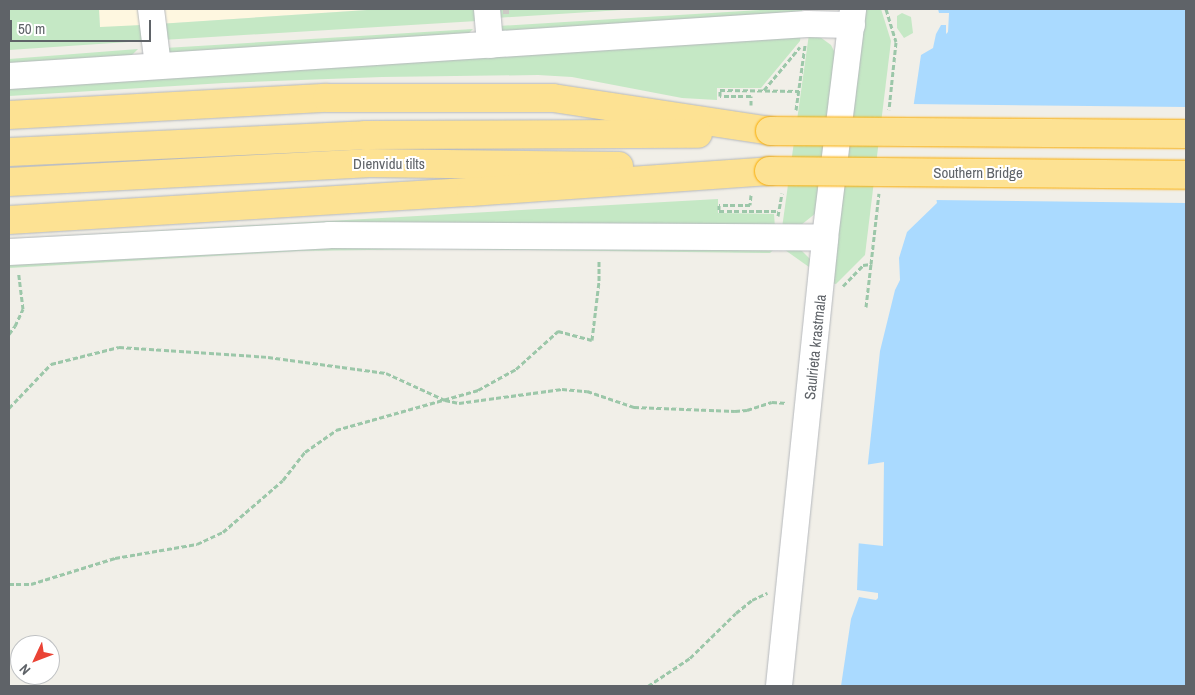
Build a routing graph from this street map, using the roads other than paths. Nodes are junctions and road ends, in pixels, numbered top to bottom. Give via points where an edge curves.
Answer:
1 (150, 9) edge
2 (487, 9) edge
3 (852, 17) edge
4 (490, 45) junction
5 (158, 66) junction
6 (9, 76) edge
7 (9, 115) edge
8 (770, 131) junction
9 (1186, 134) edge
10 (20, 152) edge
11 (770, 171) junction
12 (1186, 175) edge
13 (9, 182) edge
14 (9, 220) edge
15 (825, 238) junction
16 (14, 263) edge
17 (779, 686) edge

1 - 5 street
2 - 4 street
3 - 4 street via 807,24
3 - 15 street, Saulrieta krastmala
4 - 5 street
5 - 6 street
7 - 8 highway via 327,98 553,98
8 - 9 highway, bridge
8 - 10 highway, Dienvidu tilts via 662,135 365,135
11 - 12 highway, Southern Bridge, bridge
11 - 13 highway, Dienvidu tilts via 550,164 366,163
11 - 14 highway
15 - 16 street via 329,234
15 - 17 street, Saulrieta krastmala

